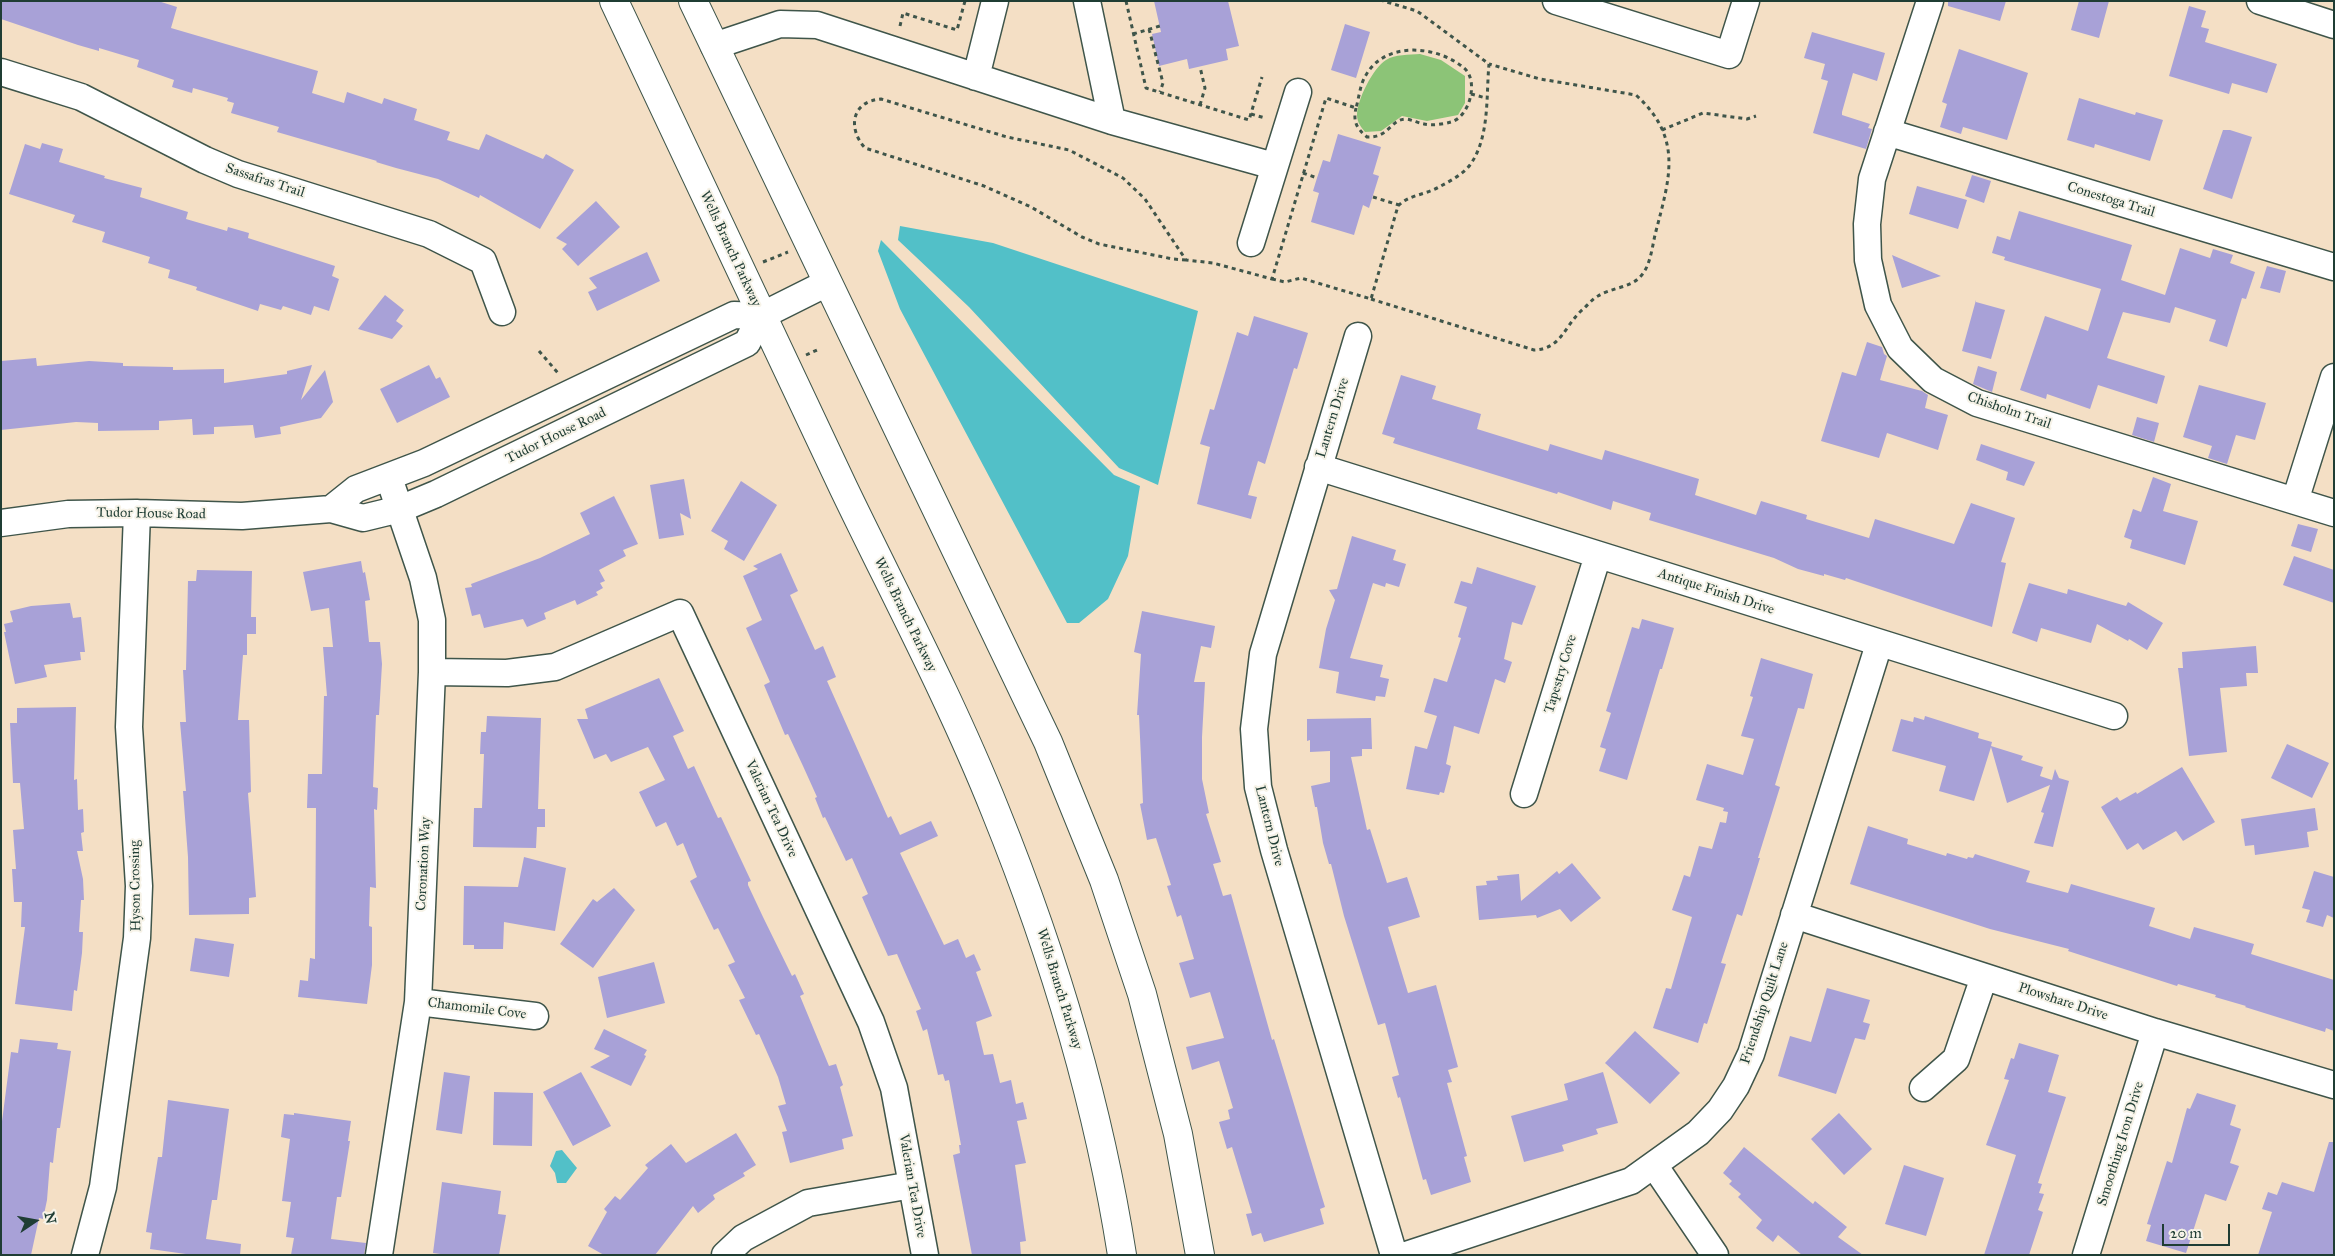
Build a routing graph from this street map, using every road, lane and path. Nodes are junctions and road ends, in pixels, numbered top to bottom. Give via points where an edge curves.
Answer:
1 (614, 1) edge
2 (693, 1) edge
3 (965, 1) edge
4 (995, 1) edge
5 (1087, 1) edge
6 (1126, 1) edge
7 (1383, 1) edge
8 (1556, 1) edge
9 (1746, 1) edge
10 (1930, 1) edge
11 (2260, 1) edge
12 (2334, 25) edge
13 (1160, 26) dead end
14 (1149, 29) junction
15 (898, 32) dead end
16 (1133, 34) junction
17 (714, 46) junction
18 (1489, 64) junction
19 (1200, 67) dead end
20 (1, 72) edge
21 (976, 77) junction
22 (1262, 77) dead end
23 (1160, 92) junction
24 (1298, 92) dead end
25 (1471, 94) dead end
26 (1486, 98) junction
27 (1200, 105) junction
28 (1251, 114) junction
29 (1756, 116) dead end
30 (1268, 119) dead end
31 (1112, 121) junction
32 (1662, 130) junction
33 (1887, 132) junction
34 (1274, 166) junction
35 (1304, 173) dead end
36 (1317, 178) dead end
37 (1373, 197) dead end
38 (1399, 205) junction
39 (1252, 242) dead end
40 (793, 250) dead end
41 (755, 265) dead end
42 (2334, 267) edge
43 (1272, 279) dead end
44 (827, 283) junction
45 (1371, 299) junction
46 (502, 312) dead end
47 (761, 316) junction
48 (1358, 336) dead end
49 (539, 351) dead end
50 (2334, 377) edge
51 (562, 379) dead end
52 (1318, 467) junction
53 (389, 478) junction
54 (2295, 501) junction
55 (331, 509) junction
56 (400, 510) junction
57 (137, 513) junction
58 (2334, 513) edge
59 (1, 524) edge
60 (1598, 555) junction
61 (1879, 644) junction
62 (432, 672) junction
63 (2114, 716) dead end
64 (1524, 794) dead end
65 (1794, 915) junction
66 (1984, 977) junction
67 (418, 1002) junction
68 (536, 1016) dead end
69 (2155, 1032) junction
70 (2334, 1085) edge
71 (1922, 1088) dead end
72 (1654, 1165) junction
73 (912, 1185) junction
74 (85, 1255) edge
75 (379, 1255) edge
76 (726, 1255) edge
77 (925, 1255) edge
78 (1122, 1255) edge
79 (1200, 1255) edge
80 (1394, 1255) edge
81 (1406, 1255) edge
82 (1715, 1255) edge
83 (2086, 1255) edge

1 - 47 main road, Wells Branch Parkway
2 - 17 main road
3 - 15 path via 957,30 904,13
4 - 21 street
5 - 31 street
6 - 16 path
7 - 18 path via 1417,12
8 - 9 street via 1729,55
10 - 33 street, Chisholm Trail
11 - 12 street
13 - 14 path
14 - 16 path
14 - 23 path via 1163,83
16 - 23 path via 1146,88
17 - 21 street via 780,24 817,25
17 - 44 main road
18 - 26 path
18 - 32 path via 1540,79 1636,95 1648,106
19 - 27 path via 1205,88
20 - 46 street, Sassafras Trail via 81,97 238,174 429,234 483,262
21 - 31 street
22 - 28 path
23 - 27 path
24 - 34 street
25 - 26 path
26 - 38 path via 1482,141 1469,165 1454,179 1428,194 1403,200
27 - 28 path via 1249,120
28 - 30 path
29 - 32 path via 1751,120 1703,113
31 - 34 street
32 - 45 path via 1669,150 1669,179 1648,265 1639,278 1598,296 1574,317 1557,341 1546,350 1534,350
33 - 42 street, Conestoga Trail
33 - 54 street, Chisholm Trail via 1872,179 1867,224 1868,260 1878,305 1900,348 1933,380 1977,403
34 - 39 street
35 - 36 path
37 - 38 path
38 - 45 path
40 - 41 path
43 - 45 path via 1285,282 1301,278
44 - 47 street
44 - 79 main road via 1048,742 1104,880 1142,994 1178,1134
47 - 53 street via 734,315
47 - 56 street, Tudor House Road via 747,343
47 - 78 main road, Wells Branch Parkway via 941,690 998,817 1042,933 1088,1084
48 - 52 street, Lantern Drive
49 - 51 path
50 - 54 street
52 - 60 street, Antique Finish Drive
52 - 80 street, Lantern Drive via 1263,654 1254,729 1258,787
53 - 55 street via 356,489
53 - 56 street, Coronation Way
54 - 58 street, Chisholm Trail
55 - 56 street, Tudor House Road via 363,518
55 - 57 street, Tudor House Road via 250,516
56 - 62 street, Coronation Way via 423,578 432,620
57 - 59 street, Tudor House Road via 68,514
57 - 74 street, Hyson Crossing via 129,727 139,886 137,938 103,1188
60 - 61 street, Antique Finish Drive
60 - 64 street, Tapestry Cove
61 - 63 street, Antique Finish Drive
61 - 65 street, Friendship Quilt Lane
62 - 67 street, Coronation Way
62 - 73 street, Valerian Tea Drive via 507,672 555,667 680,613 871,1022 894,1088
65 - 66 street, Plowshare Drive
65 - 72 street, Friendship Quilt Lane via 1751,1054 1736,1086 1720,1110 1698,1133
66 - 69 street, Plowshare Drive
66 - 71 street via 1956,1060
67 - 68 street, Chamomile Cove
67 - 75 street, Coronation Way
69 - 70 street, Plowshare Drive
69 - 83 street, Smoothing Iron Drive
72 - 81 street, Friendship Quilt Lane via 1630,1181
72 - 82 street
73 - 76 street via 808,1203 743,1238
73 - 77 street, Valerian Tea Drive

